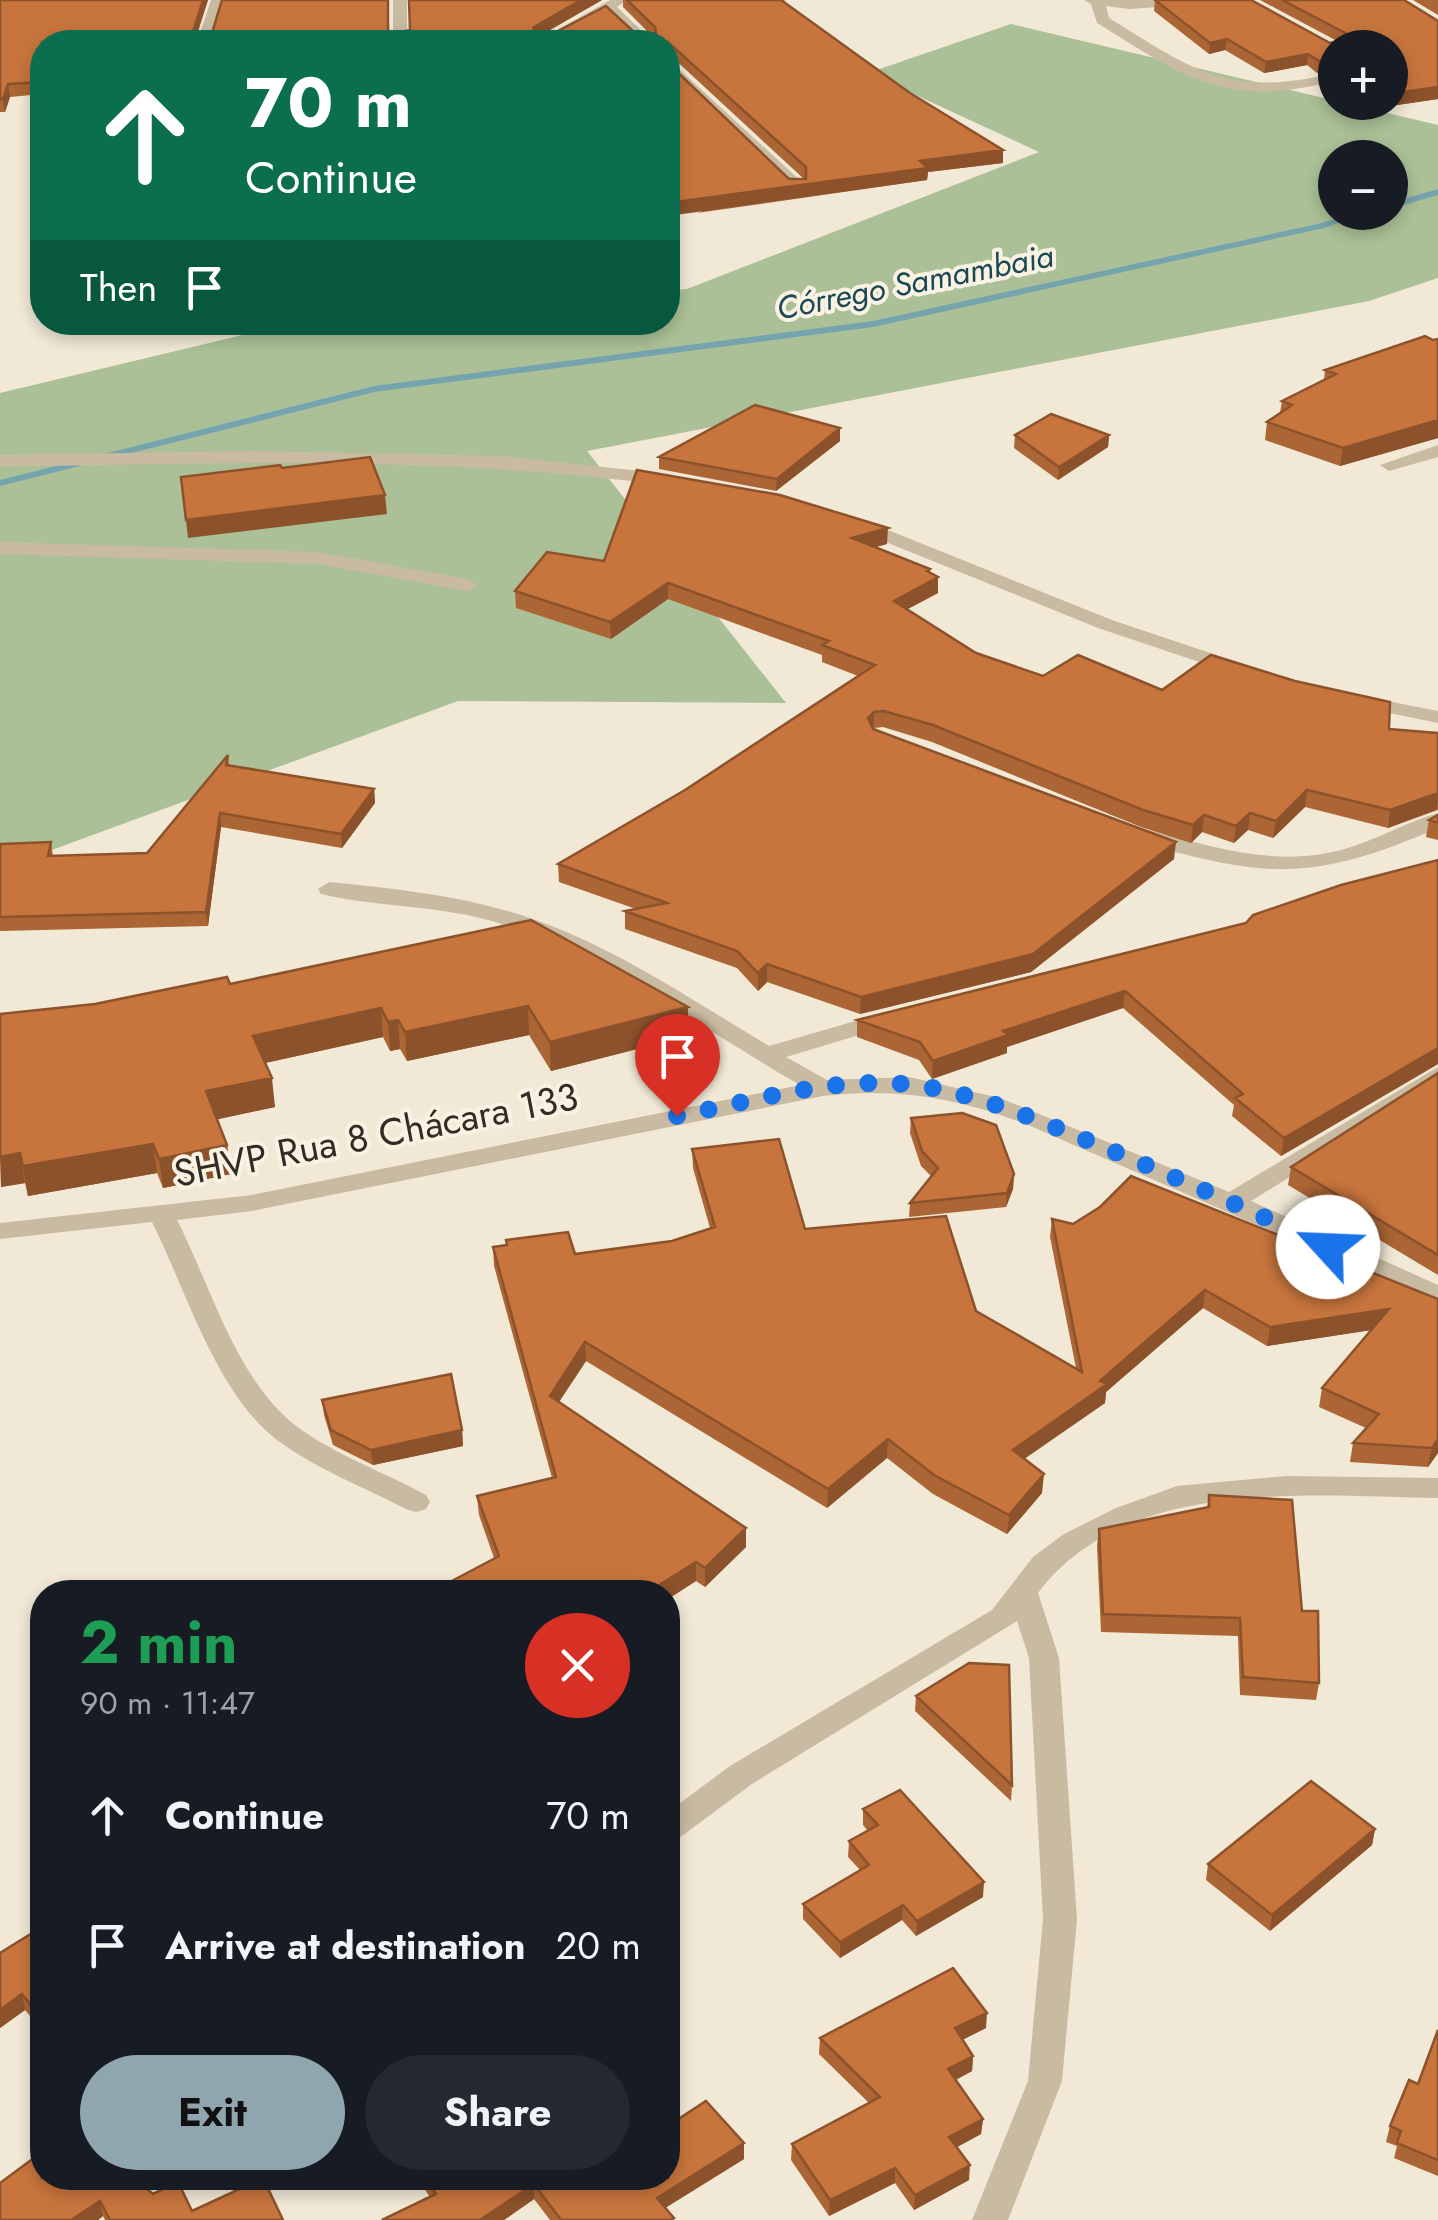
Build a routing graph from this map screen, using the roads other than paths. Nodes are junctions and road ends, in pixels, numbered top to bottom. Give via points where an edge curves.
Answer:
1 (218, 0) edge
2 (400, 0) edge
3 (1202, 0) edge
4 (1095, 1) edge
5 (614, 3) edge
6 (208, 30) edge
7 (400, 30) edge
8 (565, 30) edge
9 (636, 30) edge
10 (680, 74) edge
11 (1318, 83) edge
12 (797, 186) edge
13 (1438, 452) edge
14 (0, 461) edge
15 (1388, 465) dead end
16 (690, 484) edge
17 (835, 516) edge
18 (0, 548) edge
19 (468, 585) dead end
20 (1262, 676) edge
21 (1330, 694) edge
22 (1438, 717) edge
23 (1438, 820) edge
24 (1127, 830) edge
25 (329, 889) dead end
26 (908, 1014) edge
27 (765, 1056) junction
28 (1438, 1074) edge
29 (823, 1088) junction
30 (1232, 1202) junction
31 (161, 1214) junction
32 (0, 1231) edge
33 (1438, 1295) edge
34 (1438, 1488) edge
35 (416, 1502) dead end
36 (1024, 1595) junction
37 (680, 1820) edge
38 (990, 2220) edge

1 - 6 street
2 - 7 street
3 - 4 street via 1129,6
4 - 11 street via 1102,20 1199,78 1242,90
5 - 8 street
5 - 9 street
10 - 12 street
13 - 15 street
14 - 16 street via 486,460
17 - 20 street via 1106,624
18 - 19 street via 318,558
21 - 22 street
23 - 24 street via 1354,855 1280,868
25 - 27 street via 480,910 547,932
26 - 27 street
27 - 29 street
28 - 30 street
29 - 30 street, SHVP Rua 8 Chácara 133 via 888,1083 979,1100
29 - 31 street, SHVP Rua 8 Chácara 133 via 252,1203
30 - 33 street, SHVP Rua 8 Chácara 133
31 - 32 street, SHVP Rua 8 Chácara 133
31 - 35 street via 242,1375 284,1432
34 - 36 street via 1287,1486 1177,1496 1074,1542 1043,1565
36 - 37 street via 1003,1618 741,1774
36 - 38 street via 1044,1658 1060,1919 1045,2081

